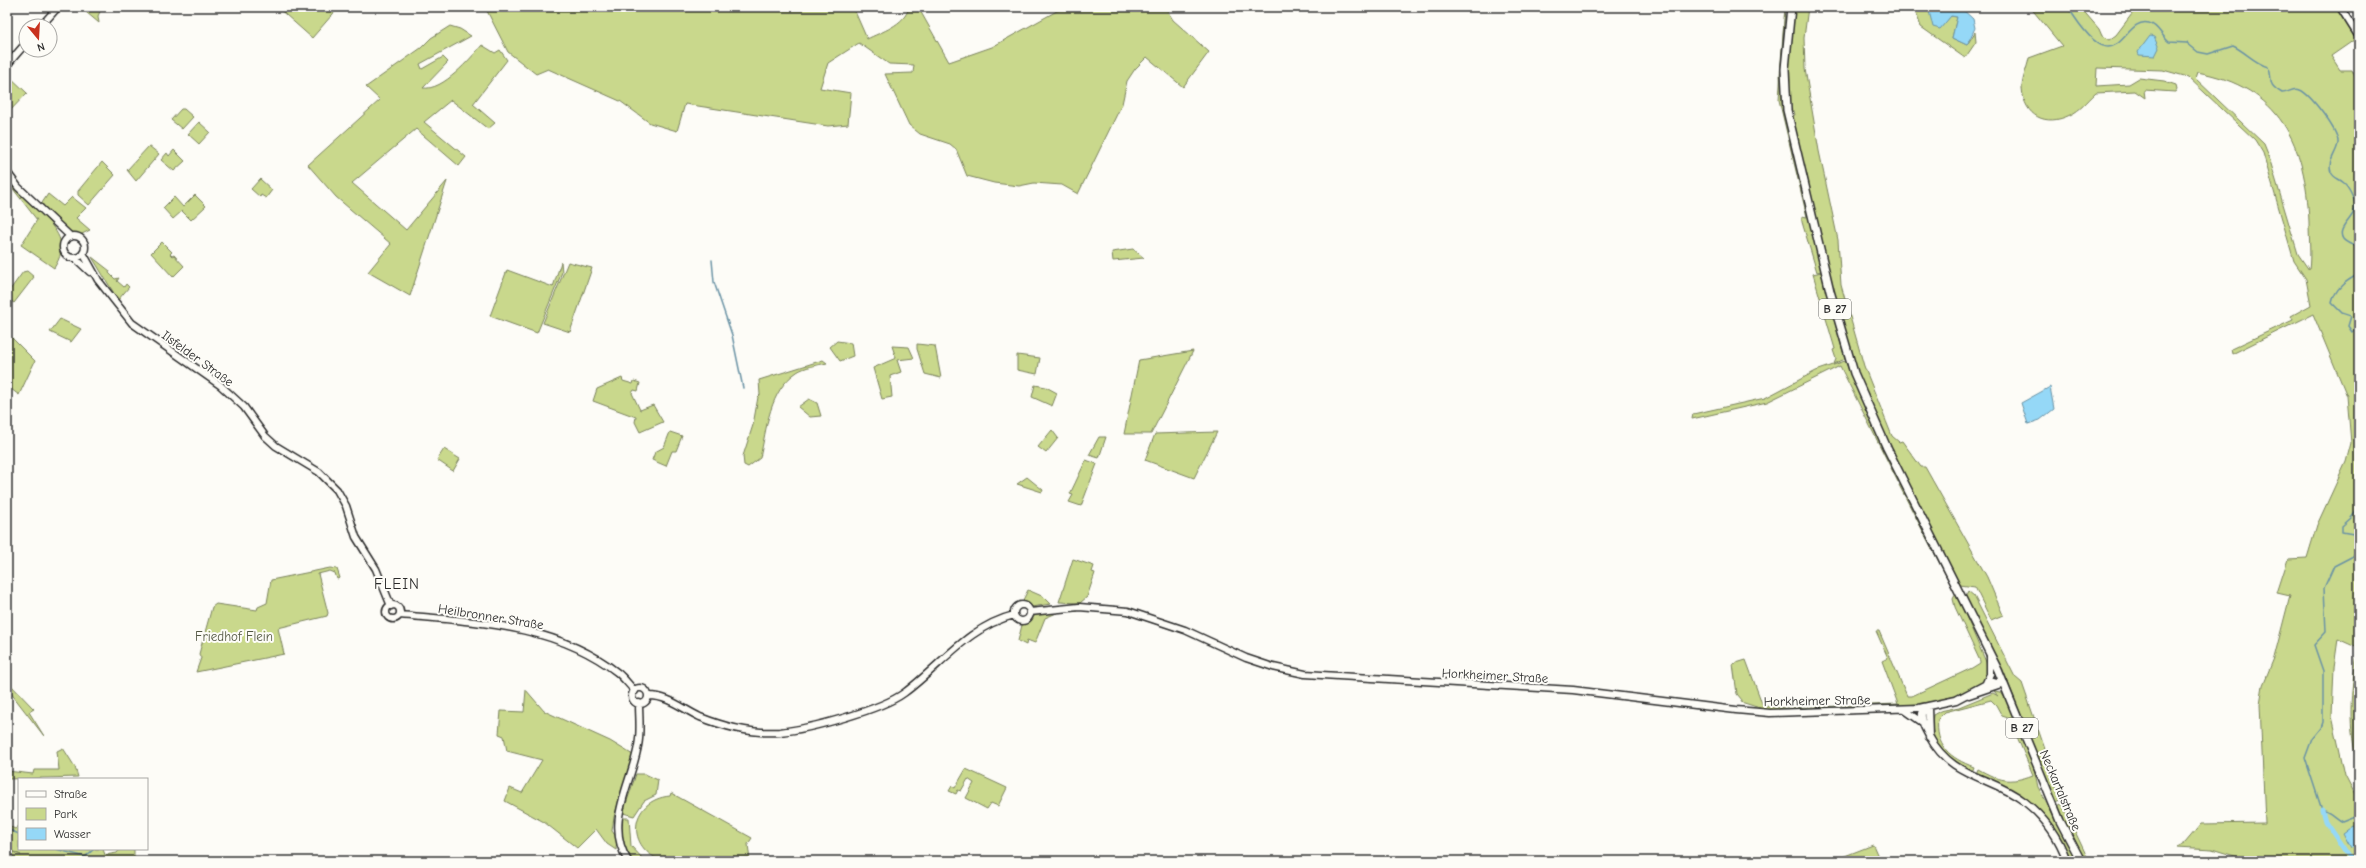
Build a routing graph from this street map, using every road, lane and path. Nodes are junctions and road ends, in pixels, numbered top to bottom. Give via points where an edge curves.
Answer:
1 (58, 7) edge
2 (1791, 7) edge
3 (2340, 7) edge
4 (48, 18) edge
5 (2359, 37) edge
6 (18, 52) edge
7 (7, 65) edge
8 (7, 172) edge
9 (40, 208) junction
10 (71, 237) junction
11 (65, 241) junction
12 (83, 253) junction
13 (76, 258) junction
14 (98, 280) junction
15 (391, 606) junction
16 (1030, 612) junction
17 (400, 615) junction
18 (1014, 615) junction
19 (1990, 653) junction
20 (1986, 683) junction
21 (2004, 683) junction
22 (634, 691) junction
23 (648, 696) junction
24 (1968, 696) junction
25 (639, 704) junction
26 (1928, 707) junction
27 (1904, 709) junction
28 (1922, 722) junction
29 (1929, 737) junction
30 (628, 861) edge
31 (2067, 861) edge
32 (2081, 861) edge

1 - 4 main road
2 - 19 main road, B 27 via 1785,69 1787,110 1845,346 1862,393 1887,448
3 - 5 main road
6 - 7 main road
8 - 9 main road, Ilsfelder Straße via 18,187
9 - 10 main road, Ilsfelder Straße
9 - 11 main road, Ilsfelder Straße
10 - 11 main road
10 - 12 main road, Ilsfelder Straße via 82,240 85,247
11 - 13 main road, Ilsfelder Straße via 65,253
12 - 13 main road
12 - 14 main road, Ilsfelder Straße
13 - 14 main road, Ilsfelder Straße
14 - 15 main road, Ilsfelder Straße via 132,323 220,385 244,407 265,436 276,446 319,472 337,490 346,506 356,537 376,569
15 - 17 main road via 399,608
15 - 17 main road via 386,612 389,618 396,619
16 - 18 main road via 1029,617 1023,622
16 - 18 main road via 1026,606 1021,605 1014,610
16 - 27 main road, Horkheimer Straße via 1079,606 1128,612 1185,630 1246,658 1305,674 1607,693 1758,712
17 - 22 main road, Heilbronner Straße via 454,619 549,635 618,673
18 - 23 main road via 972,634 902,695 867,710 805,729 778,732 738,728 699,716 657,695
19 - 20 main road via 1991,671
19 - 21 main road, B 27
20 - 21 main road via 1996,680
20 - 24 main road, Horkheimer Straße
21 - 24 main road, Horkheimer Straße
21 - 32 main road, Neckartalstraße / B 27 via 2051,799
22 - 23 main road via 642,688
22 - 25 main road via 633,698
23 - 25 main road via 645,702
24 - 26 main road, Horkheimer Straße
25 - 30 main road via 640,732 634,766 617,827 621,849
26 - 27 main road, Horkheimer Straße
26 - 28 main road via 1922,713
26 - 29 main road
27 - 28 main road
28 - 29 main road
29 - 31 main road via 1940,754 1954,766 1993,783 2026,803 2054,835

